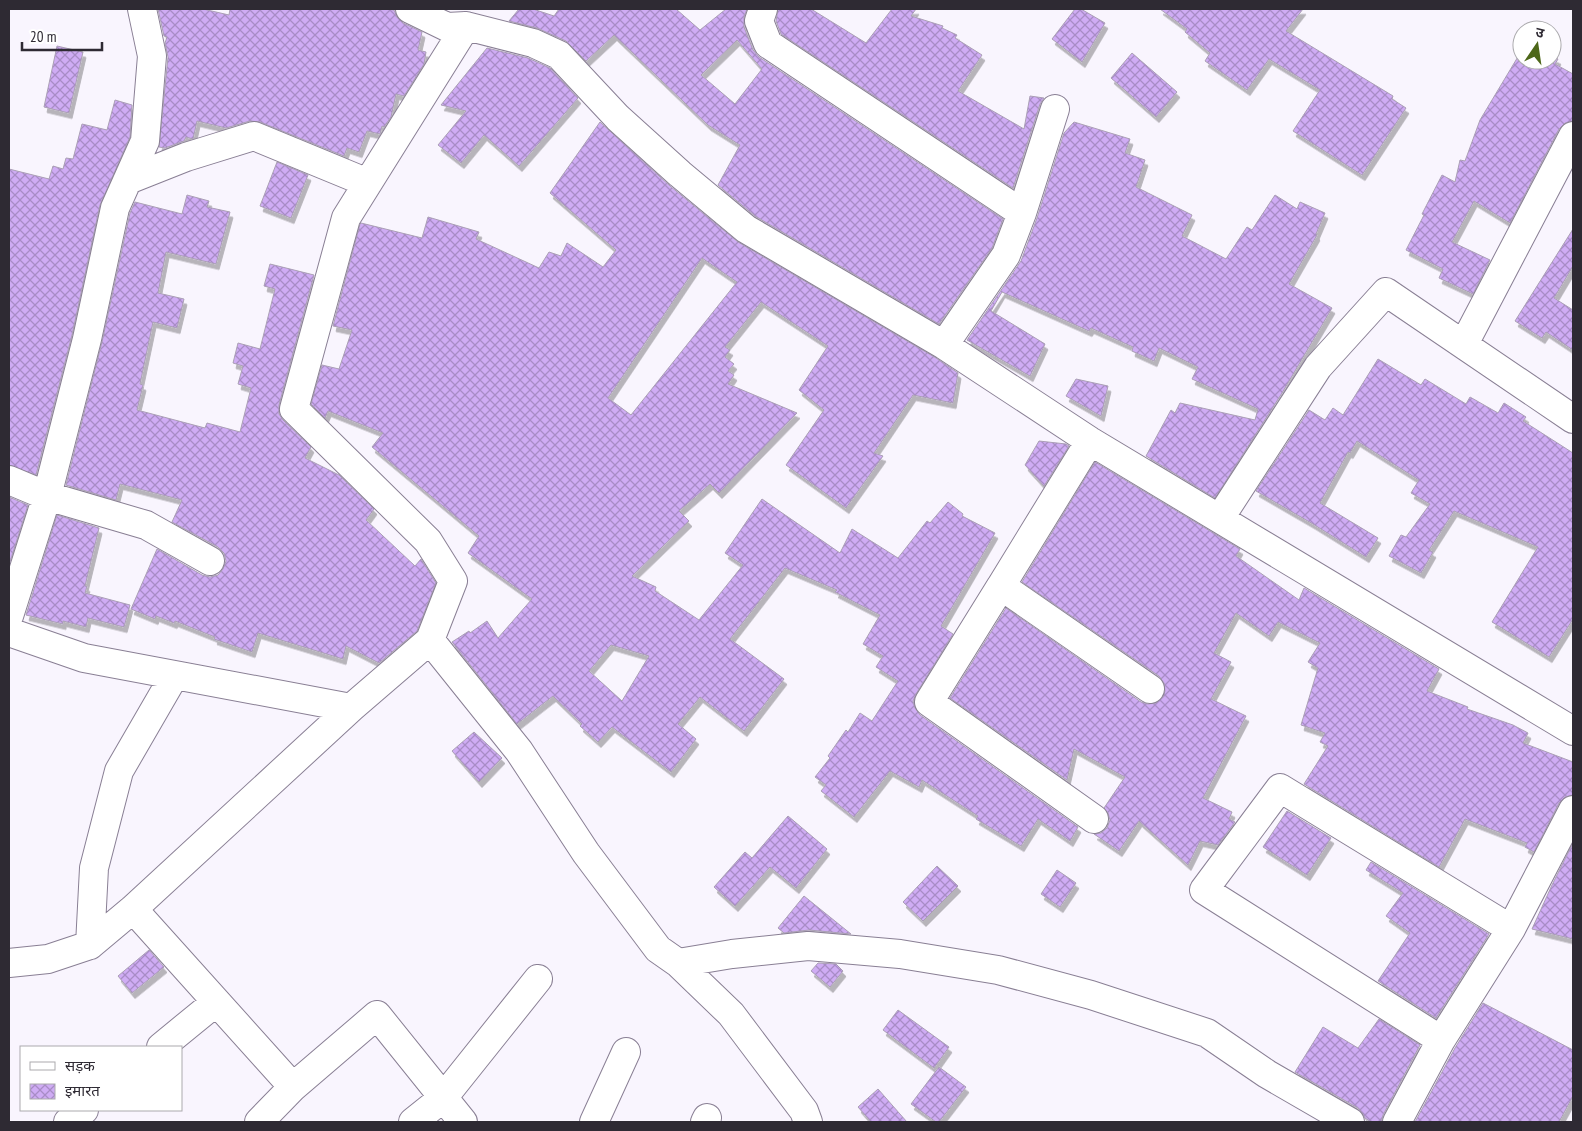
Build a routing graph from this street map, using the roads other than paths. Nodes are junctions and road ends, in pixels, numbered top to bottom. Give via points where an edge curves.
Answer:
1 (142, 9) edge
2 (410, 9) edge
3 (763, 9) edge
4 (466, 26) junction
5 (1055, 109) dead end
6 (1573, 136) edge
7 (128, 180) junction
8 (368, 183) junction
9 (1022, 213) junction
10 (1464, 344) junction
11 (944, 345) junction
12 (1573, 419) edge
13 (1090, 441) junction
14 (9, 480) edge
15 (47, 496) junction
16 (1220, 518) junction
17 (210, 561) dead end
18 (1001, 586) junction
19 (9, 616) edge
20 (9, 632) edge
21 (430, 640) junction
22 (174, 676) junction
23 (1150, 689) dead end
24 (351, 708) junction
25 (1573, 731) edge
26 (1573, 810) edge
27 (1094, 819) dead end
28 (133, 909) junction
29 (1511, 929) junction
30 (90, 944) junction
31 (9, 963) edge
32 (678, 963) junction
33 (538, 979) dead end
34 (216, 1002) junction
35 (1440, 1040) junction
36 (162, 1046) edge
37 (626, 1052) dead end
38 (292, 1087) junction
39 (443, 1098) junction
40 (83, 1111) edge
41 (68, 1122) edge
42 (259, 1122) edge
43 (413, 1122) edge
44 (464, 1122) edge
45 (594, 1122) edge
46 (808, 1122) edge
47 (1350, 1122) edge
48 (1397, 1122) edge

1 - 7 street via 152,56 146,132 145,142
2 - 4 street via 447,27
3 - 9 street via 759,22 768,44
4 - 8 street
4 - 11 street via 533,43 559,55 618,118 746,229
5 - 9 street
6 - 10 street
7 - 8 street via 186,157 254,136
7 - 15 street via 115,208 88,339
8 - 21 street via 346,218 294,409 428,541 453,581
9 - 11 street via 1006,255
10 - 12 street
10 - 16 street via 1386,292 1318,367
11 - 13 street
13 - 16 street
13 - 18 street
14 - 15 street
15 - 17 street via 146,525
15 - 19 street
16 - 25 street
18 - 23 street
18 - 27 street via 929,702
20 - 22 street via 84,658
21 - 24 street
21 - 32 street via 519,751 586,853 658,949
22 - 24 street
22 - 30 street via 119,770 94,868
24 - 28 street
26 - 29 street
28 - 30 street
28 - 34 street
29 - 35 street
29 - 35 street via 1280,788 1204,890
30 - 31 street via 48,959
32 - 46 street via 731,1014 804,1111
32 - 47 street via 808,946 900,954 998,970 1091,995 1207,1033 1266,1074
33 - 39 street
34 - 36 street
34 - 38 street
35 - 48 street
37 - 45 street
38 - 39 street via 377,1015
38 - 42 street
39 - 43 street
39 - 44 street
40 - 41 street

